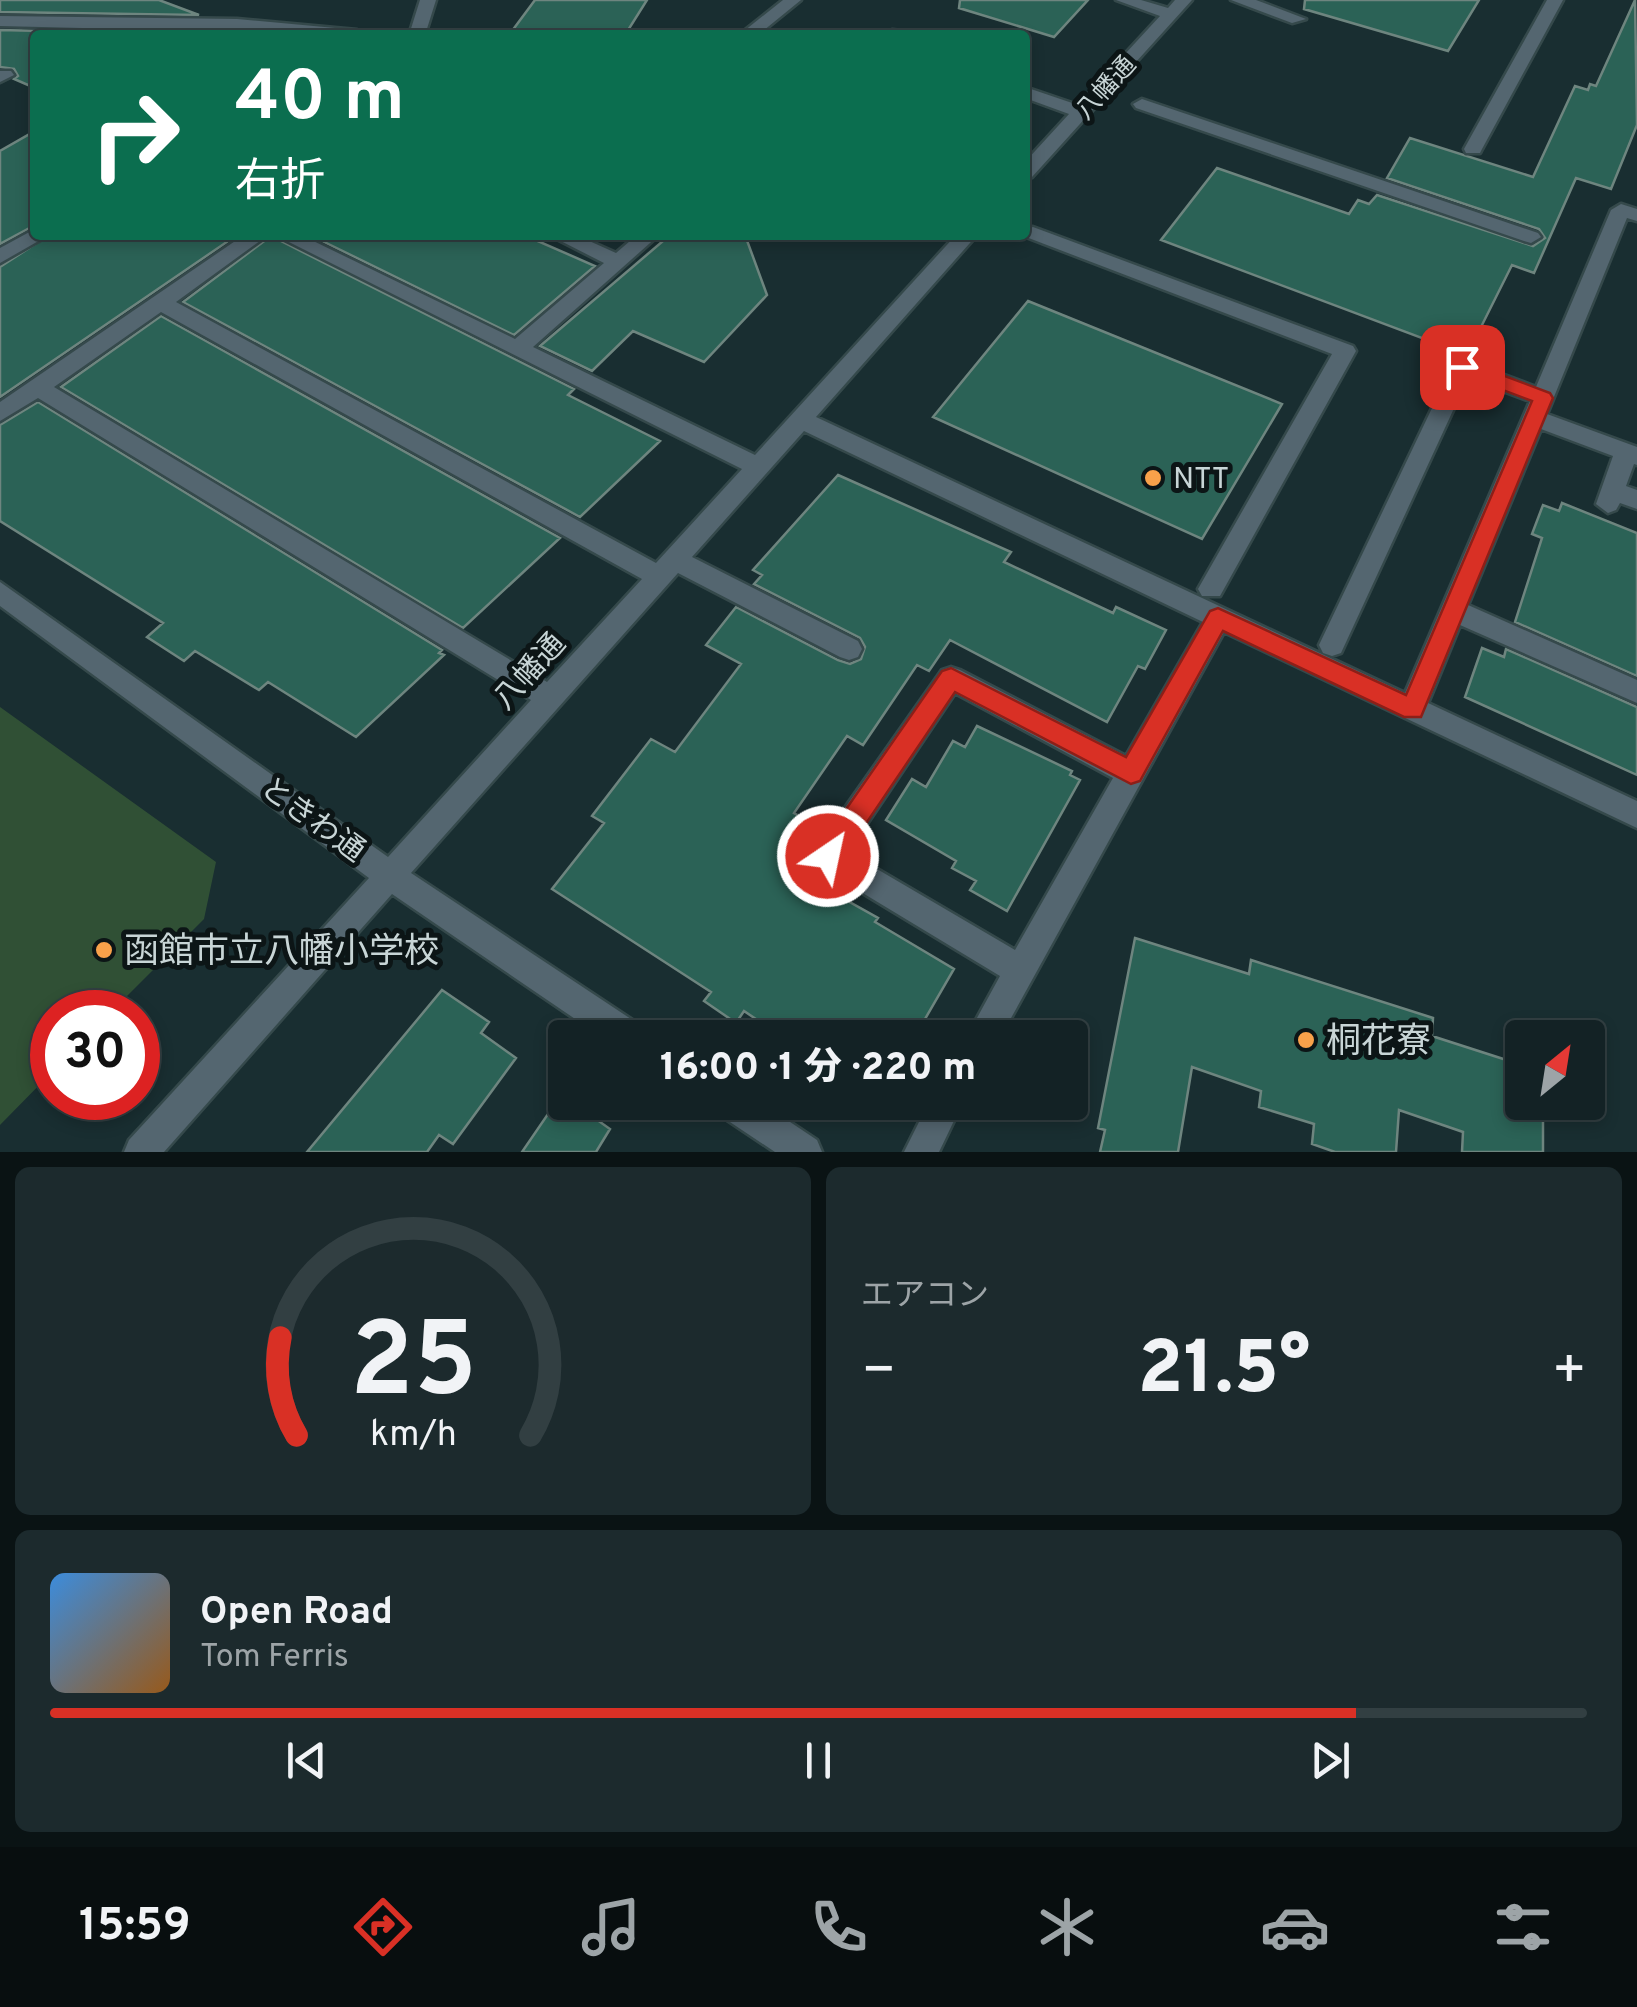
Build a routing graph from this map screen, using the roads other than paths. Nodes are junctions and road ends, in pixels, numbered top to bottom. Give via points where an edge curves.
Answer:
1 (22, 0) edge
2 (428, 0) edge
3 (792, 0) edge
4 (1124, 0) edge
5 (1184, 0) edge
6 (1239, 0) edge
7 (1555, 0) edge
8 (1170, 14) junction
9 (1298, 19) dead end
10 (3, 21) edge
11 (237, 24) junction
12 (226, 30) edge
13 (292, 30) edge
14 (419, 30) edge
15 (753, 30) edge
16 (1030, 94) edge
17 (1142, 104) dead end
18 (1082, 112) junction
19 (1473, 149) dead end
20 (1030, 168) edge
21 (1637, 216) edge
22 (1033, 233) dead end
23 (1531, 237) dead end
24 (30, 238) edge
25 (251, 240) edge
26 (295, 240) edge
27 (570, 240) edge
28 (643, 240) edge
29 (963, 240) edge
30 (0, 257) edge
31 (618, 262) junction
32 (160, 302) junction
33 (517, 349) junction
34 (37, 387) junction
35 (1539, 408) junction
36 (0, 413) edge
37 (801, 420) junction
38 (1632, 454) edge
39 (758, 467) junction
40 (1637, 500) edge
41 (666, 568) junction
42 (1211, 588) dead end
43 (0, 592) edge
44 (1452, 610) junction
45 (1218, 618) junction
46 (1332, 645) dead end
47 (850, 648) dead end
48 (1637, 692) edge
49 (549, 696) junction
50 (1412, 709) junction
51 (1131, 772) junction
52 (1637, 815) edge
53 (390, 875) junction
54 (1018, 970) junction
55 (605, 1020) edge
56 (992, 1020) edge
57 (757, 1120) edge
58 (938, 1120) edge
59 (141, 1152) edge
60 (805, 1152) edge
61 (921, 1152) edge

1 - 10 street
2 - 14 street
3 - 15 street
4 - 8 street
5 - 8 street, 八幡通
6 - 9 street
7 - 19 street
8 - 18 street, 八幡通
10 - 11 street
11 - 12 street
11 - 13 street via 260,19
16 - 18 street
17 - 23 street
18 - 20 street, 八幡通
21 - 35 street via 1621,210
22 - 42 street via 1344,352
24 - 30 street
25 - 32 street
26 - 33 street
27 - 31 street
28 - 31 street
29 - 37 street, 八幡通
31 - 33 street
32 - 34 street
32 - 41 street
33 - 39 street
34 - 36 street
34 - 49 street
35 - 38 street
35 - 44 street
35 - 46 street via 1462,367
37 - 39 street, 八幡通
37 - 45 street
38 - 40 street via 1611,497
39 - 41 street, 八幡通
41 - 47 street
41 - 49 street, 八幡通
43 - 53 street, ときわ通
44 - 48 street
44 - 50 street
45 - 50 street
45 - 51 street
49 - 53 street, 八幡通
50 - 52 street
51 - 54 street
51 - 54 street via 951,678 828,856
53 - 55 street, ときわ通
53 - 59 street, 八幡通
54 - 56 street
57 - 60 street
58 - 61 street

